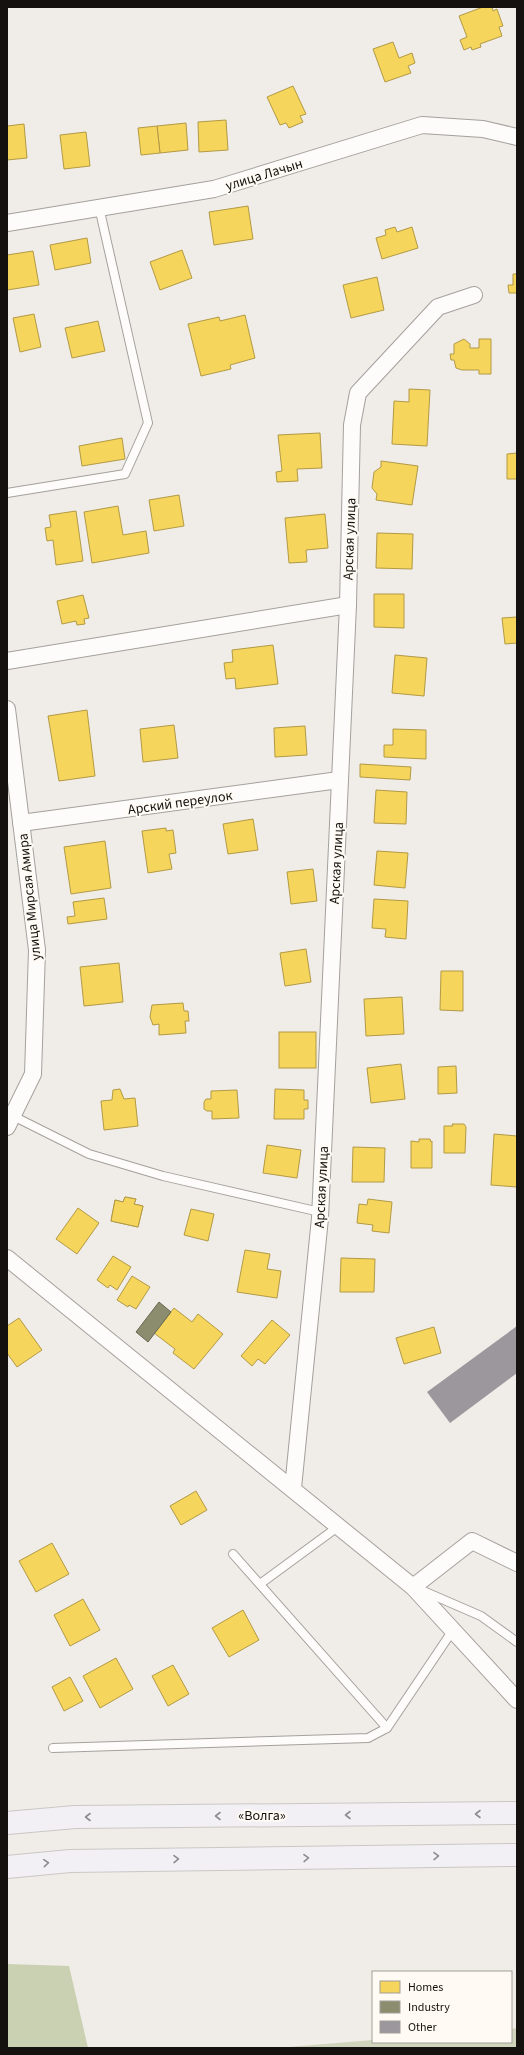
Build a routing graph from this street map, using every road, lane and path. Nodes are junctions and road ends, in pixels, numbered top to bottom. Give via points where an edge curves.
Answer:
1 (517, 137) edge
2 (99, 207) junction
3 (7, 223) edge
4 (474, 295) dead end
5 (7, 493) edge
6 (348, 605) junction
7 (7, 661) edge
8 (7, 709) edge
9 (339, 780) junction
10 (21, 823) junction
11 (10, 1121) edge
12 (320, 1212) junction
13 (7, 1258) edge
14 (293, 1488) junction
15 (339, 1526) junction
16 (233, 1554) dead end
17 (517, 1563) edge
18 (260, 1584) junction
19 (413, 1587) junction
20 (453, 1630) junction
21 (517, 1642) edge
22 (517, 1700) edge
23 (387, 1728) junction
24 (53, 1748) dead end
25 (517, 1813) edge
26 (7, 1823) edge
27 (517, 1855) edge
28 (7, 1867) edge

1 - 2 street, улица Лачын via 483,129 422,125 214,189
2 - 3 street, улица Лачын
2 - 5 lane via 148,423 125,474
4 - 6 street, Арская улица via 438,307 358,393 352,425
6 - 7 street
6 - 9 street, Арская улица
8 - 10 street, улица Мирсая Амира
9 - 10 street, Арский переулок
9 - 12 street, Арская улица
10 - 11 street, улица Мирсая Амира via 37,958 33,1074
11 - 12 lane via 89,1154 163,1176
12 - 14 street, Арская улица
13 - 14 street
14 - 15 street
15 - 18 lane
15 - 19 street
16 - 18 lane
17 - 19 street via 472,1541
18 - 23 lane
19 - 20 street
19 - 21 lane via 481,1616
20 - 22 street
20 - 23 lane
23 - 24 lane via 368,1738
25 -> 26 highway, «Волга» via 75,1817
28 -> 27 highway via 70,1861

